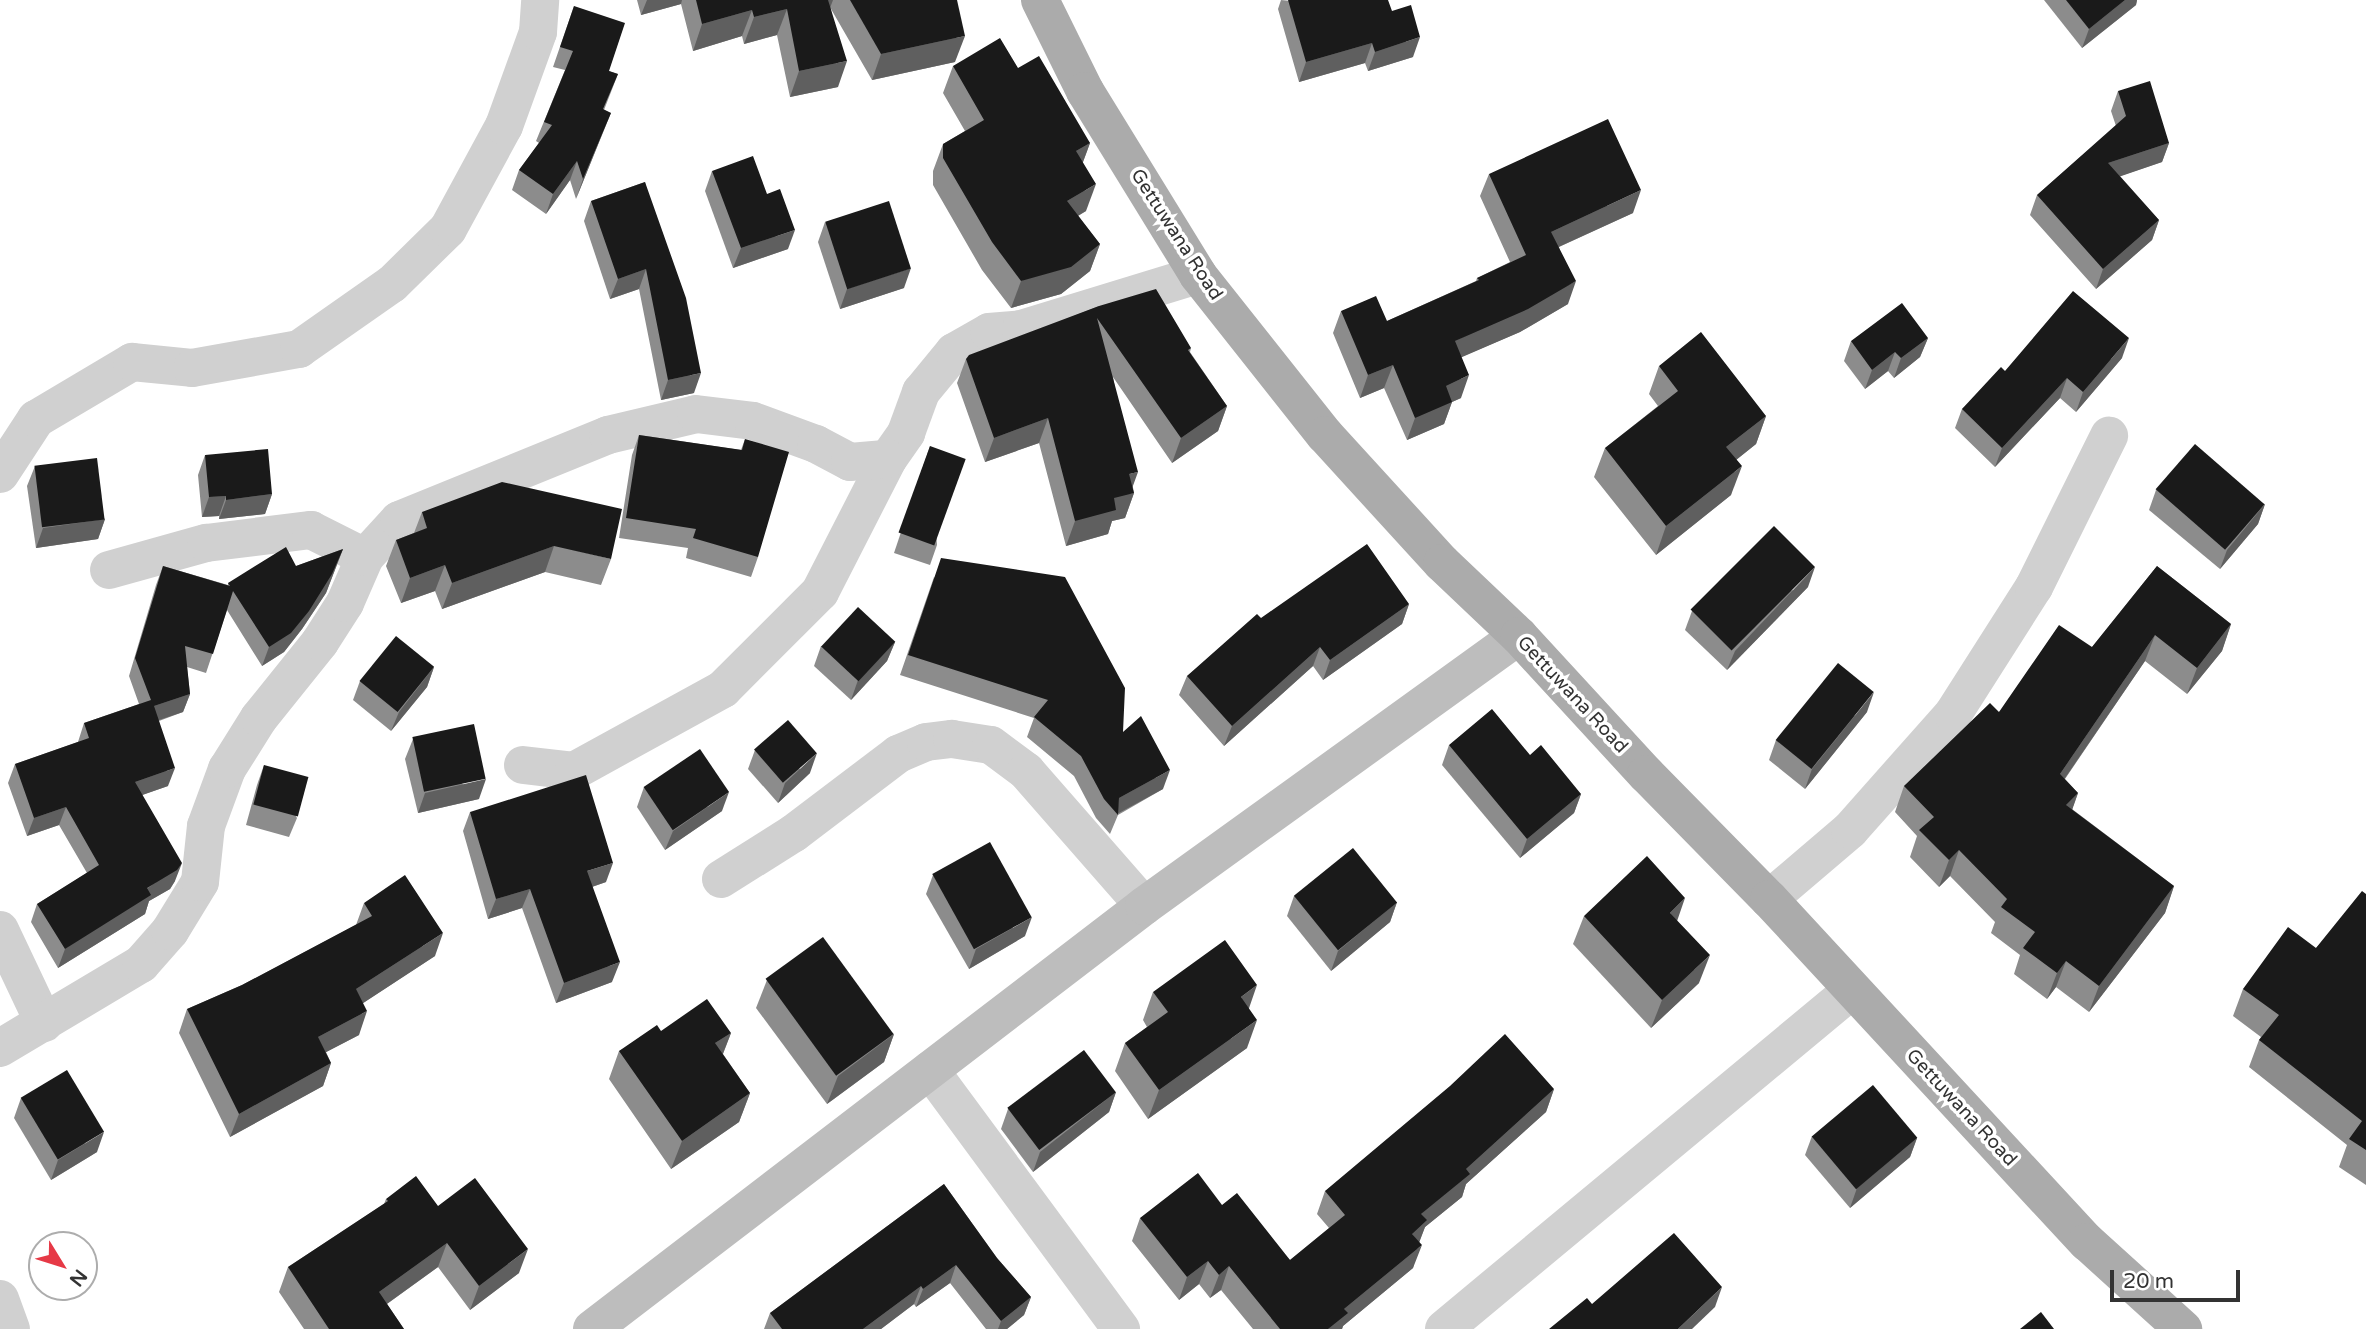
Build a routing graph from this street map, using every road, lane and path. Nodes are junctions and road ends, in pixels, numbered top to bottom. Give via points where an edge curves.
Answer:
1 (540, 0) edge
2 (1040, 0) edge
3 (1198, 275) junction
4 (2109, 436) dead end
5 (888, 458) junction
6 (0, 474) edge
7 (365, 557) junction
8 (109, 570) dead end
9 (1519, 636) junction
10 (523, 765) dead end
11 (721, 879) dead end
12 (1769, 899) junction
13 (1144, 906) junction
14 (0, 930) edge
15 (1852, 990) junction
16 (44, 1023) junction
17 (0, 1048) edge
18 (930, 1070) junction
19 (0, 1298) edge
20 (11, 1329) edge
21 (592, 1329) edge
22 (1121, 1329) edge
23 (1444, 1329) edge
24 (2183, 1329) edge

1 - 6 street via 538,32 505,126 448,229 392,284 299,349 192,368 132,362 36,419
2 - 3 main road, Gettuwana Road via 1085,91
3 - 5 street via 1021,329 989,332 954,352 921,392 906,433
3 - 9 main road, Gettuwana Road via 1325,435 1442,563
4 - 12 street via 2034,587 1953,714 1850,830
5 - 7 street via 850,462 816,444 753,422 696,414 608,435 399,520
5 - 10 street via 820,592 723,689 574,771
7 - 8 street via 311,530 206,543
7 - 16 street via 345,603 320,642 259,719 227,769 206,826 200,881 187,906 141,964
9 - 12 main road, Gettuwana Road
9 - 13 street
11 - 13 street via 794,833 898,754 951,738 990,746 1026,771
12 - 15 main road, Gettuwana Road
13 - 18 street
14 - 16 street
15 - 23 street
15 - 24 main road, Gettuwana Road via 2087,1242
16 - 17 street
18 - 21 street
18 - 22 street
19 - 20 street

